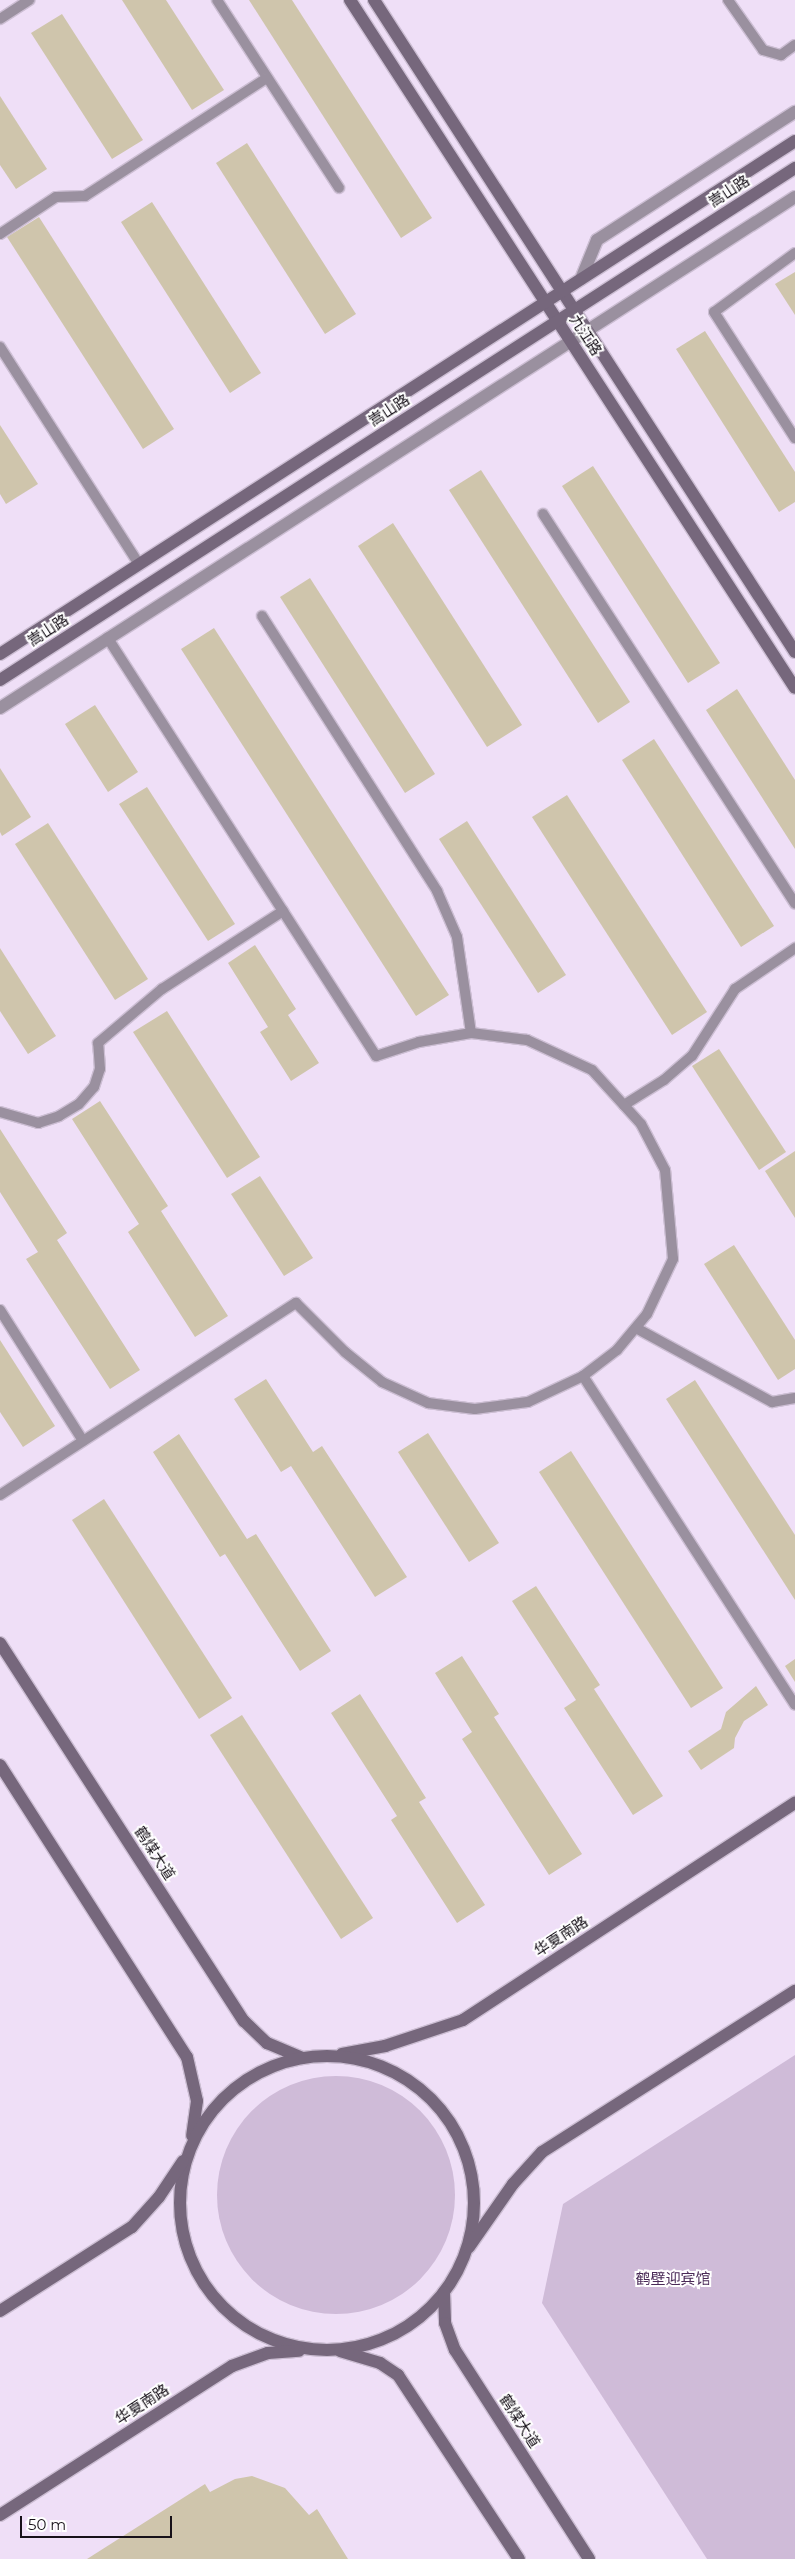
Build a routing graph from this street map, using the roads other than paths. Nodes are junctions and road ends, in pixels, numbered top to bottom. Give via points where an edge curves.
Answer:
1 (29, 0) edge
2 (217, 0) edge
3 (350, 0) edge
4 (374, 0) edge
5 (728, 0) edge
6 (0, 19) edge
7 (795, 46) edge
8 (267, 78) junction
9 (795, 112) edge
10 (795, 142) edge
11 (795, 168) edge
12 (339, 188) dead end
13 (795, 197) edge
14 (0, 234) edge
15 (795, 253) edge
16 (581, 280) junction
17 (562, 291) junction
18 (546, 302) junction
19 (574, 310) junction
20 (558, 321) junction
21 (587, 330) junction
22 (571, 341) junction
23 (0, 347) edge
24 (795, 438) edge
25 (543, 514) dead end
26 (139, 564) junction
27 (262, 616) dead end
28 (108, 638) junction
29 (795, 652) edge
30 (0, 654) edge
31 (0, 680) edge
32 (795, 688) edge
33 (0, 708) edge
34 (795, 904) edge
35 (283, 911) junction
36 (795, 948) edge
37 (471, 1034) junction
38 (624, 1105) junction
39 (0, 1112) edge
40 (0, 1310) edge
41 (636, 1328) junction
42 (583, 1376) junction
43 (795, 1398) edge
44 (83, 1441) junction
45 (0, 1495) edge
46 (0, 1643) edge
47 (795, 1705) edge
48 (0, 1765) edge
49 (795, 1804) edge
50 (795, 1991) edge
51 (327, 2056) junction
52 (302, 2058) junction
53 (190, 2149) junction
54 (464, 2255) junction
55 (444, 2292) junction
56 (0, 2312) edge
57 (313, 2350) junction
58 (338, 2350) junction
59 (0, 2515) edge
60 (519, 2559) edge
61 (589, 2559) edge

1 - 6 lane
2 - 8 lane
3 - 18 street, 九江路
4 - 17 street, 九江路
5 - 7 lane via 763,50 781,54
8 - 12 lane
8 - 14 lane via 85,196 56,197
9 - 16 street via 597,240
10 - 16 street, 嵩山路
11 - 19 street, 嵩山路
13 - 21 street
15 - 24 lane via 714,312
16 - 17 street, 嵩山路
17 - 18 street, 嵩山路
17 - 19 street, 九江路
18 - 20 street, 九江路
18 - 26 street, 嵩山路
19 - 20 street, 嵩山路
19 - 21 street, 九江路
20 - 22 street, 九江路
20 - 31 street, 嵩山路
21 - 22 street
21 - 29 street, 九江路
22 - 28 street
22 - 32 street, 九江路
23 - 26 lane
25 - 34 lane
26 - 30 street, 嵩山路
27 - 37 lane via 437,891 457,937
28 - 33 street
28 - 35 lane
35 - 37 lane via 376,1056 419,1042
35 - 39 lane via 162,989 98,1043 100,1069 94,1087 80,1104 38,1123
36 - 38 lane via 735,989 692,1056 664,1080
37 - 38 lane via 527,1040 592,1070
38 - 41 lane via 641,1124 665,1170 673,1259 648,1314
40 - 44 lane
41 - 42 lane via 617,1350
41 - 43 lane via 772,1402
42 - 44 lane via 528,1402 475,1409 428,1403 382,1382 345,1352 296,1303
42 - 47 lane
44 - 45 lane
46 - 52 street, 鹤煤大道 via 244,2021 267,2043
48 - 53 street, 鹤煤大道 via 187,2057 197,2101
49 - 51 street, 华夏南路 via 463,2020 385,2046
50 - 54 street via 542,2152 513,2184
51 - 52 street, 鹤煤大道
51 - 54 street, 鹤煤大道 via 368,2063 399,2076 420,2090 452,2128 470,2174 473,2199 472,2224
52 - 53 street, 鹤煤大道 via 278,2064 234,2088 212,2112
53 - 56 street via 159,2197 132,2227
53 - 57 street, 鹤煤大道 via 180,2191 180,2214 190,2257 200,2277 213,2296 246,2326 281,2342
54 - 55 street, 鹤煤大道
55 - 58 street, 鹤煤大道 via 427,2310 394,2334 363,2346
55 - 61 street, 鹤煤大道 via 445,2323 454,2350
57 - 58 street, 鹤煤大道
57 - 59 street, 华夏南路 via 268,2353 232,2366
58 - 60 street, 鹤煤大道 via 380,2363 398,2375

